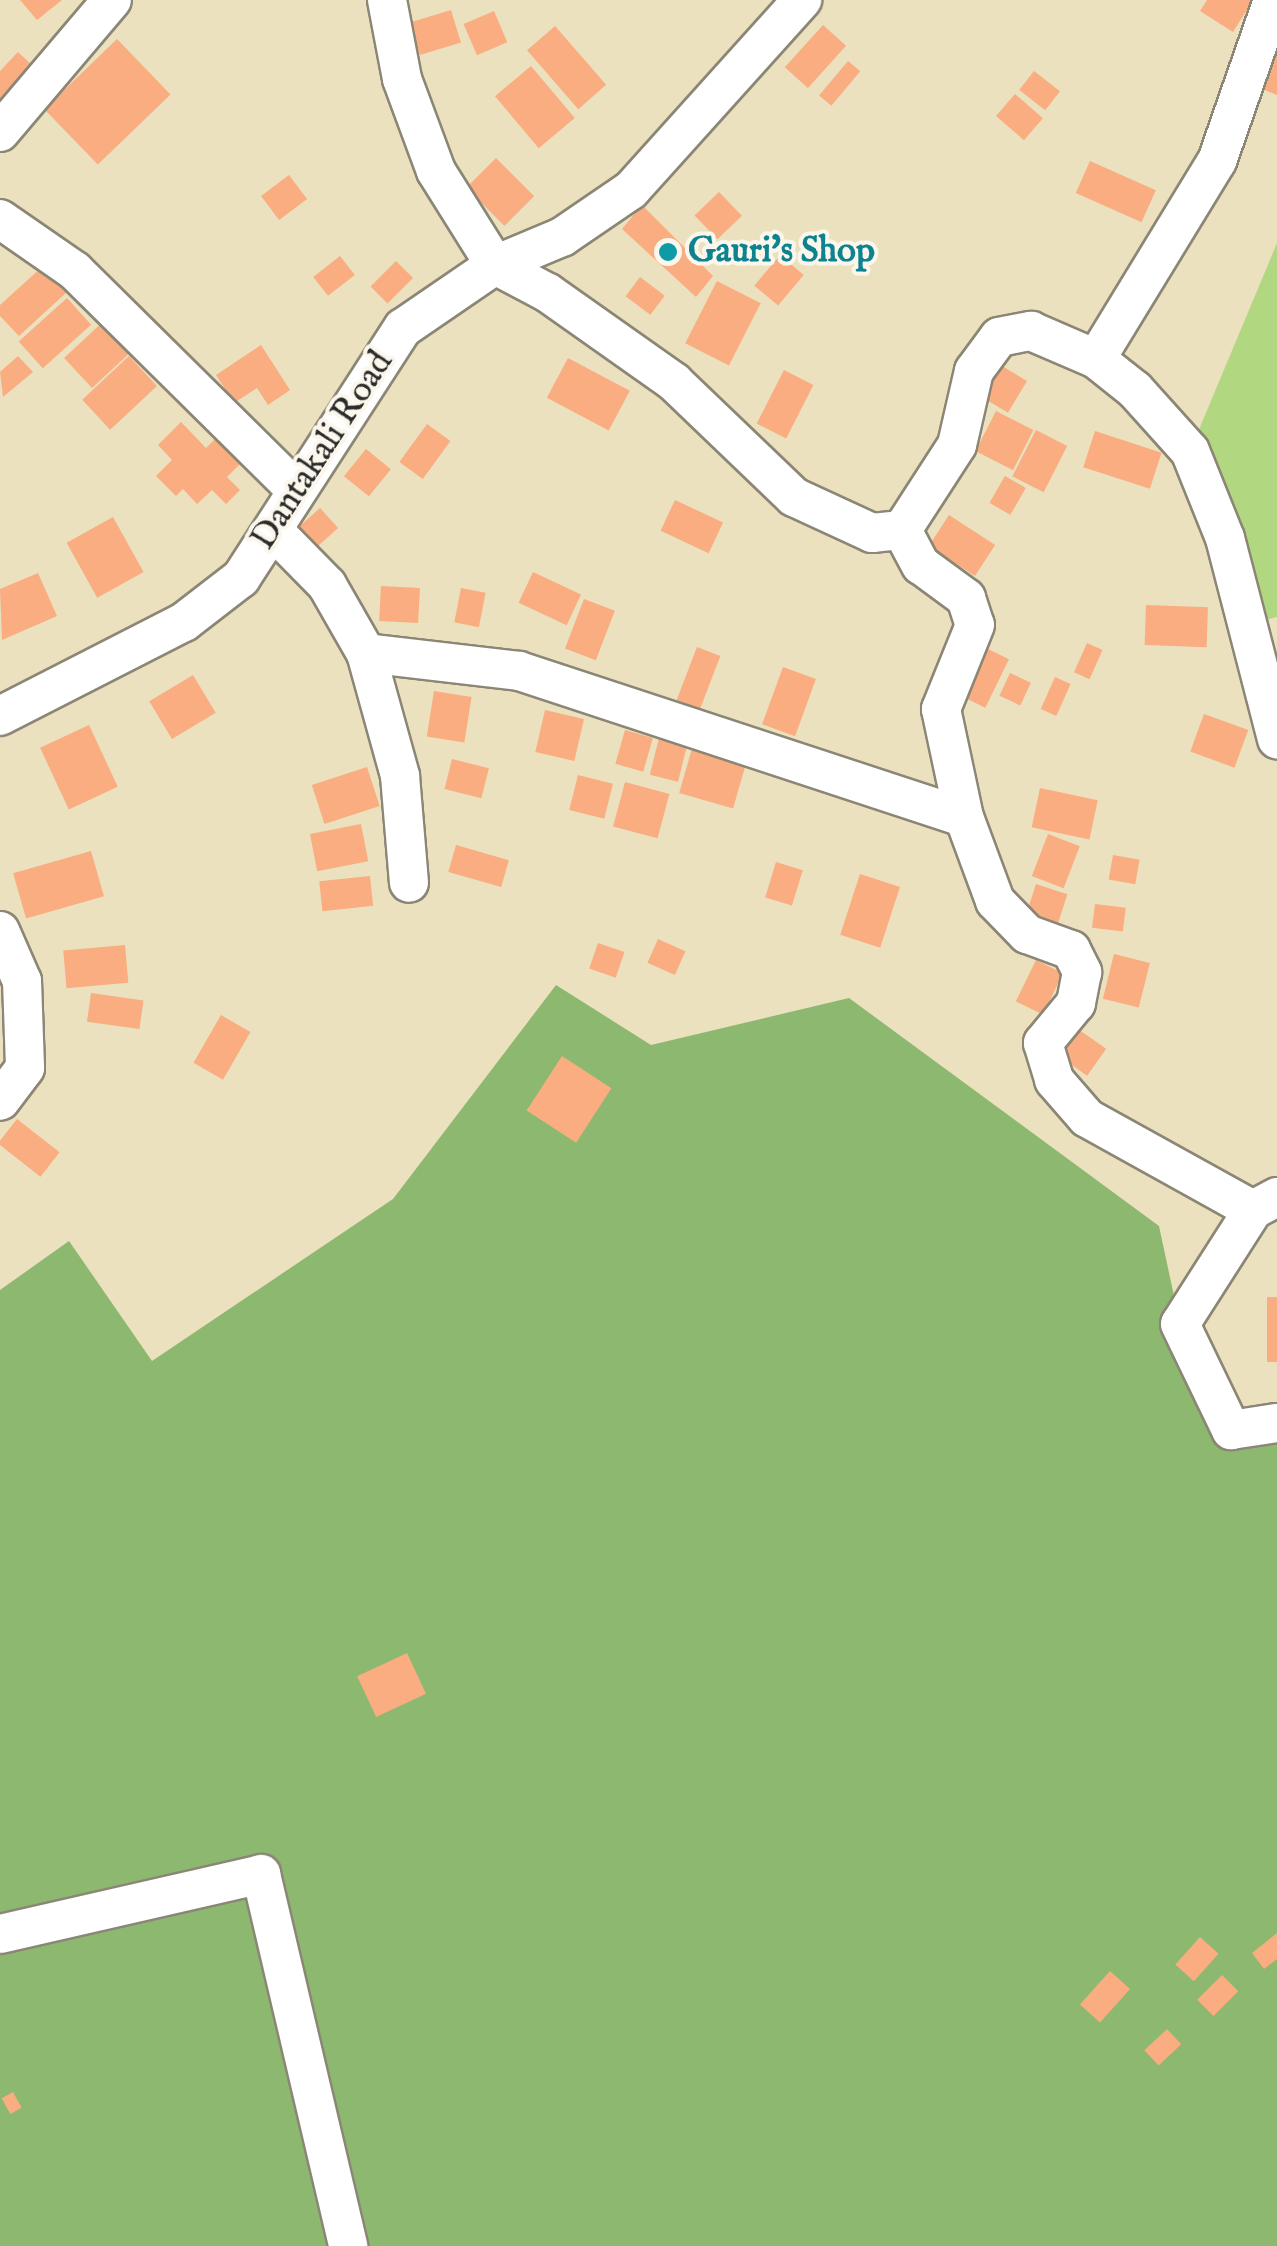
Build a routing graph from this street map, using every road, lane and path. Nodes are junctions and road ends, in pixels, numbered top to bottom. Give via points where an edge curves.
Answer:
1 (112, 0) edge
2 (387, 0) edge
3 (802, 0) edge
4 (1273, 0) edge
5 (0, 132) edge
6 (0, 218) edge
7 (494, 265) junction
8 (1096, 359) junction
9 (296, 490) junction
10 (902, 530) junction
11 (274, 531) junction
12 (366, 653) junction
13 (0, 716) edge
14 (1277, 738) edge
15 (964, 816) junction
16 (409, 883) dead end
17 (0, 931) edge
18 (0, 1101) edge
19 (1265, 1203) edge
20 (1277, 1423) edge
21 (0, 1934) edge
22 (348, 2246) edge

1 - 5 street
2 - 7 street via 402,80 436,171
3 - 7 street, Dantakali Road via 631,190 562,238
4 - 8 street via 1217,161
6 - 9 street via 75,270
7 - 9 street, Dantakali Road via 403,328
7 - 10 street via 548,293 674,382 794,497 872,533
8 - 10 street via 1031,331 1000,337 974,371 956,444
8 - 14 street via 1135,390 1190,451 1225,538
9 - 11 street, Dantakali Road
10 - 15 street via 921,565 966,598 975,625 941,709
11 - 12 street via 327,585
11 - 13 street, Dantakali Road via 241,578 184,622
12 - 15 street via 519,671
12 - 16 street via 400,776
15 - 19 street via 995,901 1028,934 1071,950 1082,972 1076,1002 1042,1043 1054,1080 1087,1118
17 - 18 street via 22,981 25,1068
19 - 20 street via 1180,1324 1231,1430
21 - 22 street via 261,1874

